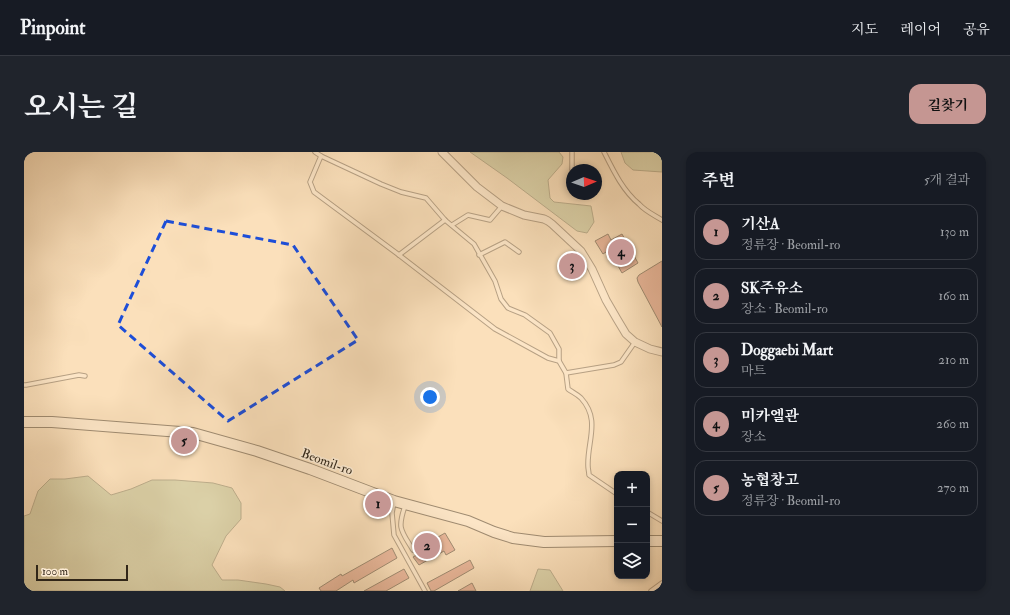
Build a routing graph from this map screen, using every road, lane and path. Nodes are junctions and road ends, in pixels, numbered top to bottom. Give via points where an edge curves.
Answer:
1 (315, 152) edge
2 (442, 152) edge
3 (572, 152) edge
4 (604, 152) edge
5 (321, 156) junction
6 (572, 164) edge
7 (502, 206) junction
8 (445, 220) junction
9 (662, 220) edge
10 (452, 225) junction
11 (519, 252) dead end
12 (399, 255) junction
13 (479, 255) junction
14 (635, 342) junction
15 (662, 352) edge
16 (558, 361) junction
17 (566, 373) junction
18 (85, 376) dead end
19 (24, 385) edge
20 (24, 422) edge
21 (614, 492) edge
22 (394, 501) junction
23 (406, 505) junction
24 (650, 514) edge
25 (662, 521) edge
26 (614, 541) edge
27 (650, 541) edge
28 (662, 541) edge
29 (413, 550) dead end
30 (662, 582) edge
31 (424, 591) edge
32 (651, 591) edge

1 - 5 lane
2 - 7 street via 477,187
3 - 6 lane
4 - 9 lane via 622,185 632,197 639,205
5 - 8 lane via 401,192 426,198
5 - 12 lane via 310,182 314,192
7 - 10 lane via 490,220 468,215
7 - 14 street via 548,221 581,251 617,319 626,334
8 - 10 lane
8 - 12 lane
10 - 13 lane via 474,244
11 - 13 lane via 505,242
12 - 16 lane via 495,329
13 - 16 lane via 508,308 525,315 550,333 559,349
14 - 15 street
14 - 17 lane via 621,362 614,366
16 - 17 lane
17 - 21 lane via 568,389 580,397 591,415 589,475
18 - 19 lane
20 - 22 street, Beomil-ro via 192,433 257,451
22 - 23 street, Beomil-ro
22 - 31 lane via 394,534
23 - 26 street, Beomil-ro via 468,521 513,538 544,542
23 - 29 lane via 400,529
24 - 25 lane
27 - 28 street
30 - 32 lane

